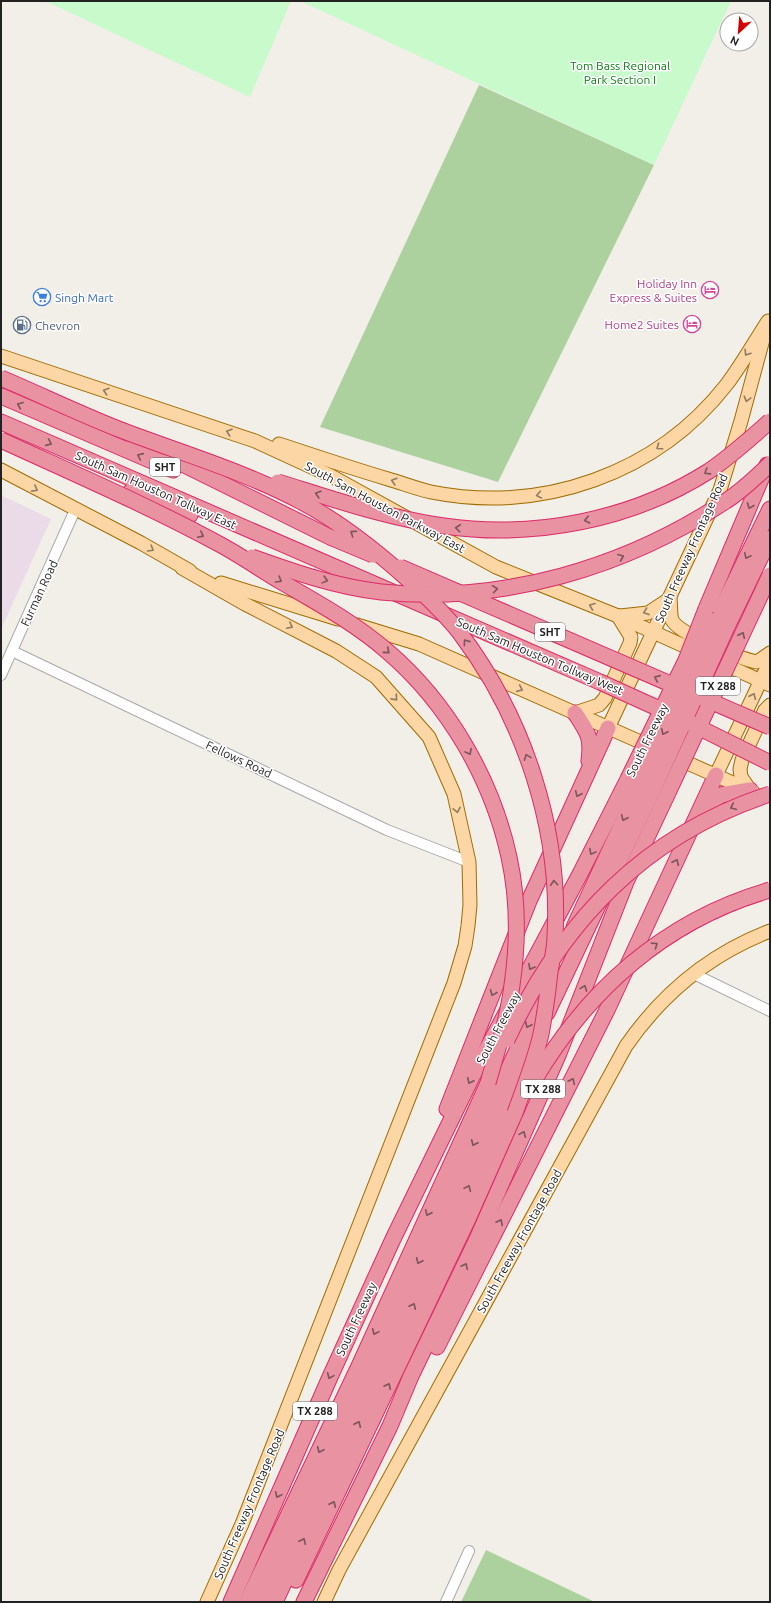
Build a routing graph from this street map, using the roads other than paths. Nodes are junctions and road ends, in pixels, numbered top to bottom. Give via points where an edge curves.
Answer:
1 (769, 319) edge
2 (1, 356) edge
3 (1, 378) edge
4 (1, 396) edge
5 (770, 421) edge
6 (1, 422) edge
7 (255, 441) junction
8 (3, 442) edge
9 (770, 457) edge
10 (200, 458) junction
11 (770, 464) edge
12 (1, 470) edge
13 (770, 509) edge
14 (76, 510) junction
15 (330, 537) junction
16 (770, 538) edge
17 (221, 546) junction
18 (309, 557) junction
19 (182, 568) junction
20 (770, 575) edge
21 (670, 598) junction
22 (618, 616) junction
23 (722, 624) junction
24 (654, 633) junction
25 (12, 651) junction
26 (770, 653) edge
27 (770, 661) edge
28 (1, 675) edge
29 (600, 682) junction
30 (765, 683) edge
31 (770, 705) edge
32 (575, 713) junction
33 (770, 727) edge
34 (608, 728) junction
35 (770, 756) edge
36 (770, 763) edge
37 (588, 773) junction
38 (716, 775) junction
39 (647, 787) junction
40 (750, 790) junction
41 (770, 794) edge
42 (770, 799) edge
43 (700, 810) junction
44 (469, 862) junction
45 (770, 890) edge
46 (770, 931) edge
47 (694, 974) junction
48 (770, 1011) edge
49 (488, 1083) junction
50 (515, 1113) junction
51 (394, 1239) junction
52 (411, 1376) junction
53 (300, 1493) junction
54 (469, 1551) dead end
55 (207, 1602) edge
56 (231, 1602) edge
57 (247, 1602) edge
58 (253, 1602) edge
59 (263, 1602) edge
60 (275, 1602) edge
61 (285, 1602) edge
62 (304, 1602) edge
63 (324, 1602) edge
64 (446, 1602) edge

1 -> 7 main road via 727,384 681,432 638,462 591,482 554,492 519,498 480,498 431,492 279,444
1 -> 21 main road, South Freeway Frontage Road via 720,490
7 -> 2 main road, South Sam Houston Parkway East
3 - 10 highway, bridge via 120,430
3 - 15 highway
15 -> 4 highway, South Sam Houston Tollway East / SHT
5 -> 10 highway, bridge via 709,471 633,507 570,524 506,530 444,526 377,512
6 -> 18 highway, South Sam Houston Tollway East / SHT
22 -> 7 main road, South Sam Houston Parkway East via 496,567 331,476
8 -> 17 highway, bridge via 131,500
8 - 18 highway via 152,501
9 -> 39 highway, South Freeway / TX 288, bridge via 686,660
50 -> 10 highway, bridge via 540,1035 555,936 552,861 544,809 518,734 494,687 459,632 430,600 381,555 351,532 299,500
17 -> 11 highway, bridge via 296,572 381,592 455,594 491,590 577,572 625,555 674,531 727,500
12 -> 14 main road
13 -> 23 highway
14 -> 19 main road via 141,543
14 - 25 street, Furman Road
33 -> 15 highway, SHT, bridge
16 - 23 highway
17 -> 49 highway, bridge via 358,628 388,651 441,708 464,743 483,780 499,820 509,858 515,911 512,986
18 - 29 highway, South Sam Houston Tollway West / SHT, bridge
19 -> 32 main road via 234,588 418,644
19 -> 44 main road, South Freeway Frontage Road via 336,651 376,677 429,737 454,794
39 -> 20 highway, South Freeway / TX 288, bridge
21 -> 22 main road via 648,613
21 - 24 main road, South Freeway Frontage Road
21 - 26 main road via 672,619 680,629 744,660 757,662
22 - 24 main road, South Sam Houston Parkway East
22 - 32 main road via 631,637 630,643 605,698 599,705
23 - 39 highway, bridge
24 - 30 main road, South Sam Houston Parkway East
24 - 34 main road, South Freeway Frontage Road
25 - 28 street, Furman Road
25 - 44 street, Fellows Road via 387,830
27 - 30 main road
29 - 35 highway, South Sam Houston Tollway West / SHT, bridge
29 - 36 highway, bridge
38 -> 30 main road
31 - 40 main road via 765,710 741,764 741,777
32 - 34 main road
32 - 37 highway via 589,736 591,745
34 - 37 highway
34 - 38 main road
37 -> 51 highway via 529,901
38 - 40 main road
38 - 43 highway
39 -> 51 highway, South Freeway / TX 288 via 580,874 472,1077
52 -> 39 highway, South Freeway / TX 288 via 480,1232 559,1053 626,882
39 -> 59 highway
60 -> 39 highway via 463,1198
40 - 42 main road
40 - 43 highway via 721,795
41 -> 49 highway, bridge via 739,804 678,836 632,871 596,903 552,959 515,1023
52 -> 43 highway via 436,1348 557,1112
44 - 55 main road, South Freeway Frontage Road via 468,926 454,983 242,1524
50 -> 45 highway, bridge via 558,1042 587,1006 636,958 700,917 728,904
46 - 47 main road, South Freeway Frontage Road via 713,959
47 - 48 street
47 - 63 main road, South Freeway Frontage Road via 674,989 652,1012 623,1051 339,1570
49 -> 53 highway
61 -> 50 highway via 468,1219
51 -> 56 highway, South Freeway / TX 288
52 - 62 highway, South Freeway / TX 288 via 390,1426
53 - 57 highway
53 - 58 highway
54 - 64 street

